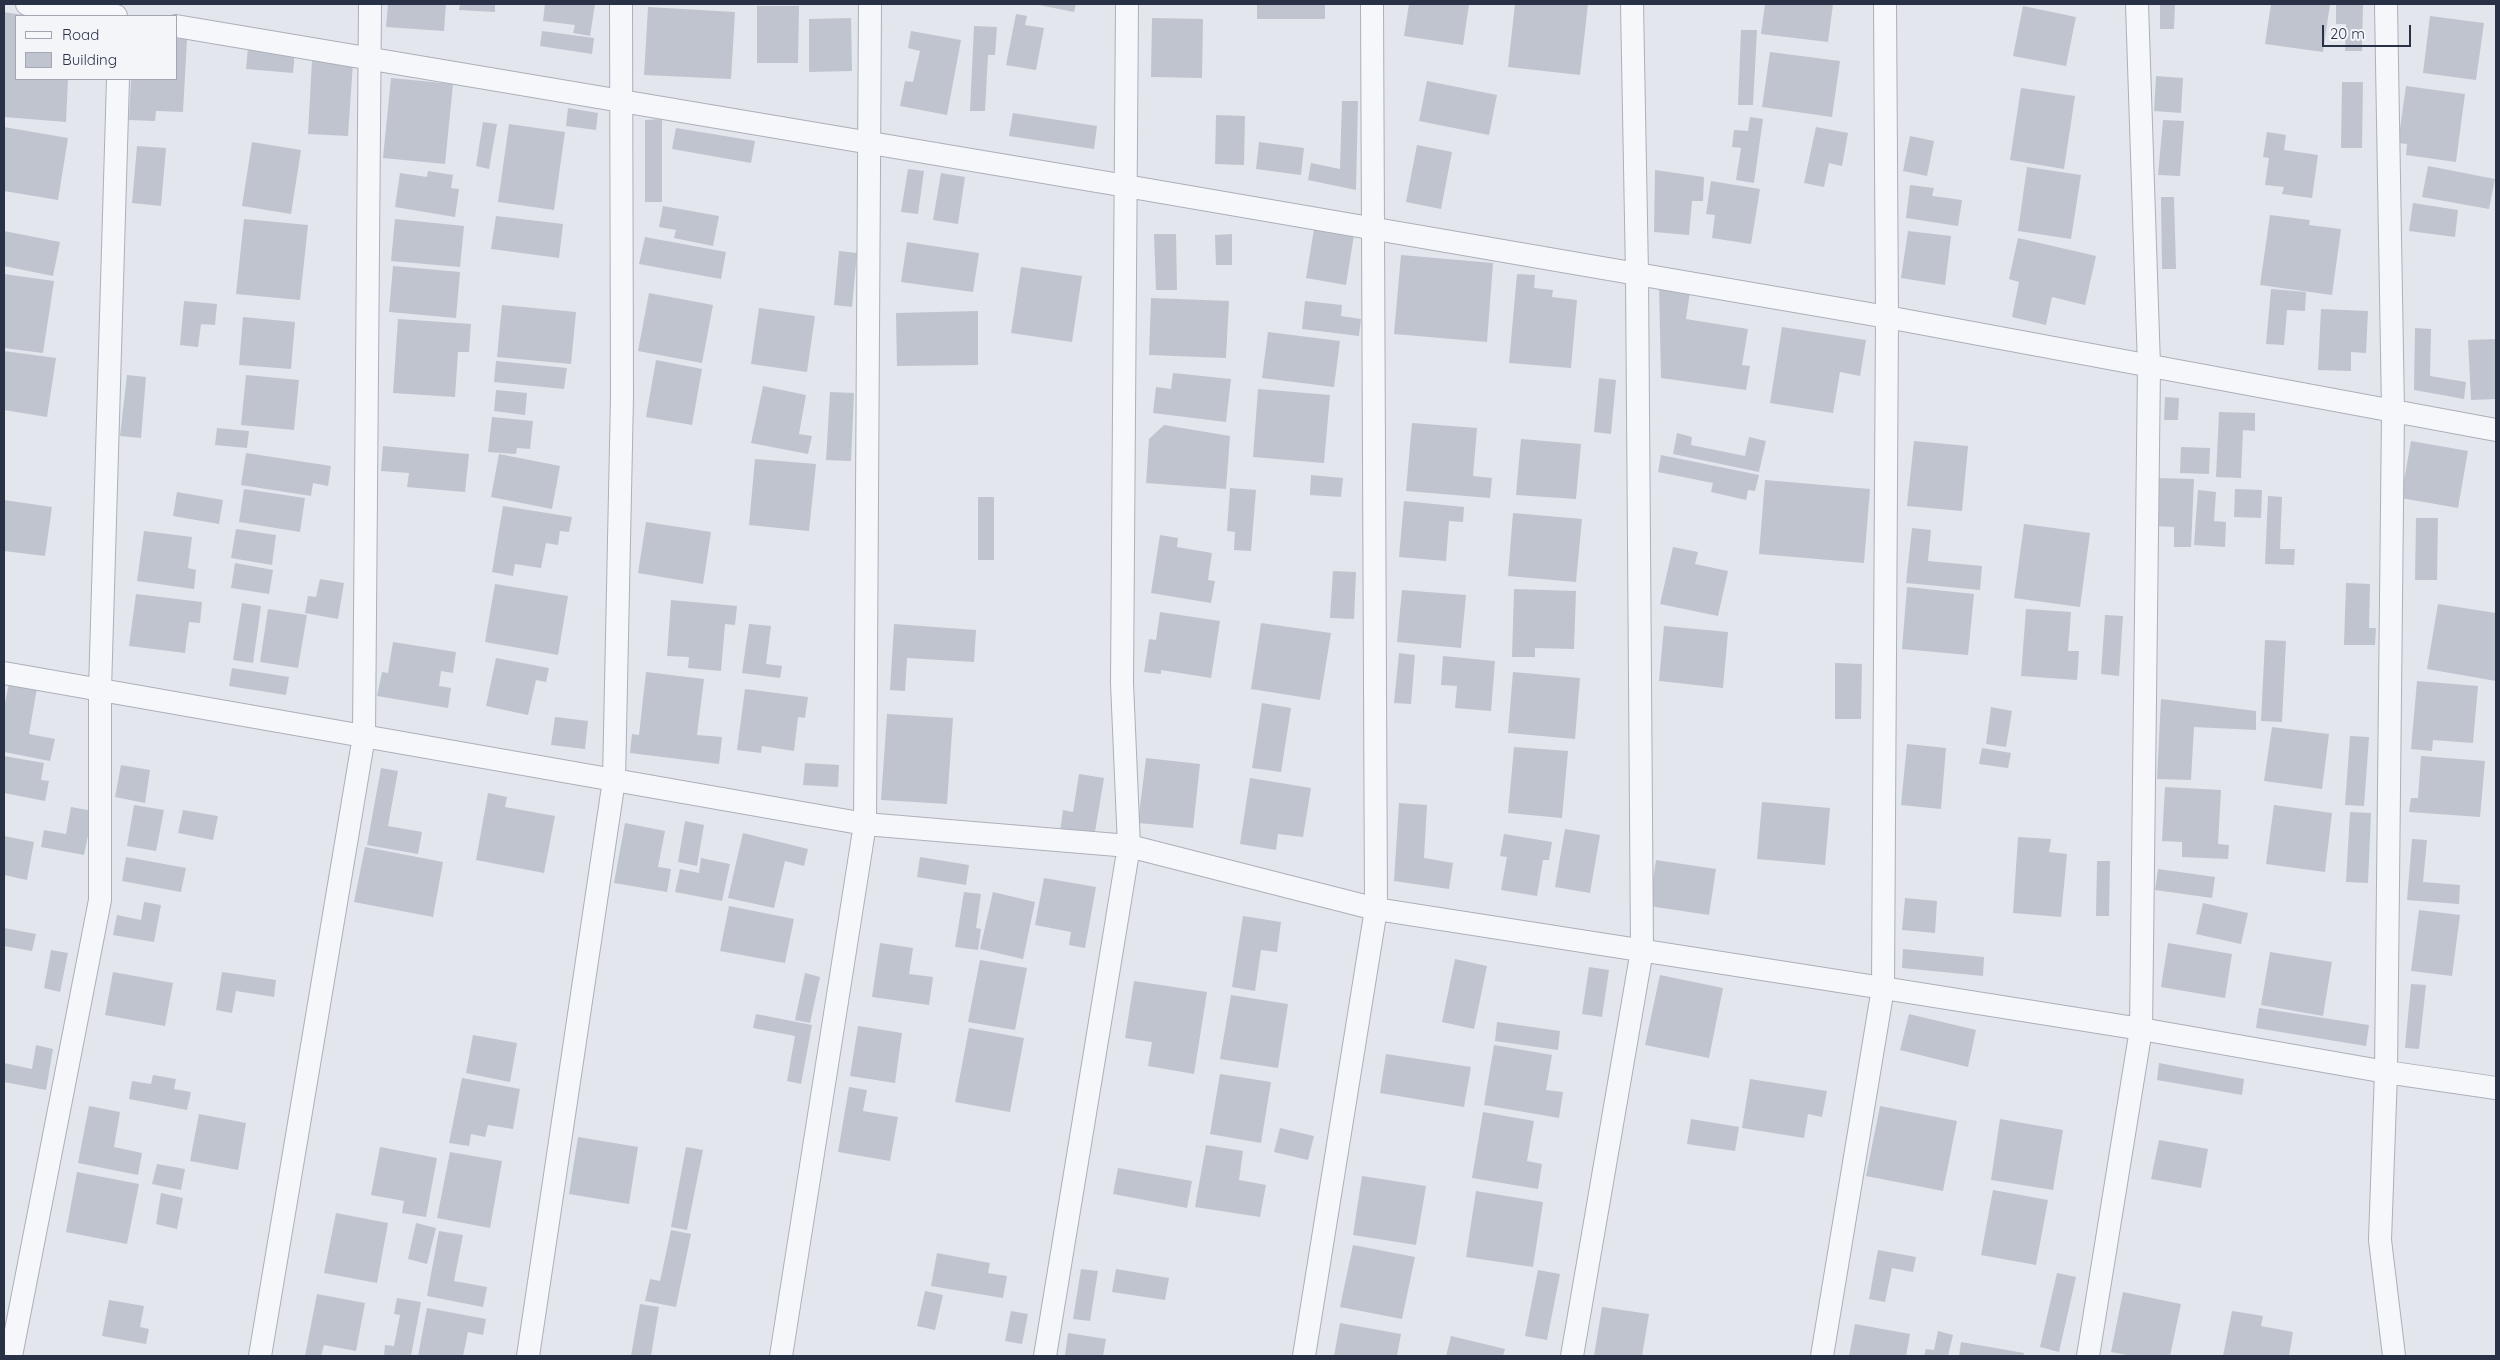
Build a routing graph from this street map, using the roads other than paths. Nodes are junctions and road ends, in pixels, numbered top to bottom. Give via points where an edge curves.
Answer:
1 (27, 4) edge
2 (370, 4) edge
3 (621, 4) edge
4 (870, 4) edge
5 (1127, 4) edge
6 (1372, 4) edge
7 (1632, 4) edge
8 (1885, 4) edge
9 (2138, 4) edge
10 (2386, 4) edge
11 (110, 15) edge
12 (178, 26) edge
13 (370, 59) junction
14 (118, 80) edge
15 (621, 101) junction
16 (869, 142) junction
17 (1126, 186) junction
18 (1372, 228) junction
19 (1637, 274) junction
20 (1887, 317) junction
21 (2149, 366) junction
22 (2393, 411) junction
23 (2496, 430) edge
24 (4, 673) edge
25 (100, 690) junction
26 (364, 736) junction
27 (614, 780) junction
28 (864, 824) junction
29 (1129, 846) junction
30 (1376, 909) junction
31 (1642, 950) junction
32 (1883, 988) junction
33 (2141, 1029) junction
34 (2386, 1072) junction
35 (2496, 1088) edge
36 (2389, 1350) edge
37 (11, 1356) edge
38 (260, 1356) edge
39 (528, 1356) edge
40 (781, 1356) edge
41 (1045, 1356) edge
42 (1304, 1356) edge
43 (1572, 1356) edge
44 (1822, 1356) edge
45 (2088, 1356) edge

1 - 11 street
2 - 13 street
3 - 15 street
4 - 16 street
5 - 17 street
6 - 18 street
7 - 19 street
8 - 20 street
9 - 21 street
10 - 22 street
12 - 13 street
13 - 15 street
13 - 26 street
14 - 25 street
15 - 16 street
15 - 27 street via 622,397
16 - 17 street
16 - 28 street
17 - 18 street
17 - 29 street via 1122,683
18 - 19 street
18 - 30 street
19 - 20 street
19 - 31 street
20 - 21 street
20 - 32 street
21 - 22 street
21 - 33 street
22 - 23 street
22 - 34 street
24 - 25 street
25 - 26 street
25 - 37 street via 100,900
26 - 27 street
26 - 38 street
27 - 28 street
27 - 39 street
28 - 29 street
28 - 40 street
29 - 30 street
29 - 41 street
30 - 31 street
30 - 42 street
31 - 32 street
31 - 43 street
32 - 33 street
32 - 44 street
33 - 34 street
33 - 45 street
34 - 35 street
34 - 36 street via 2380,1240

